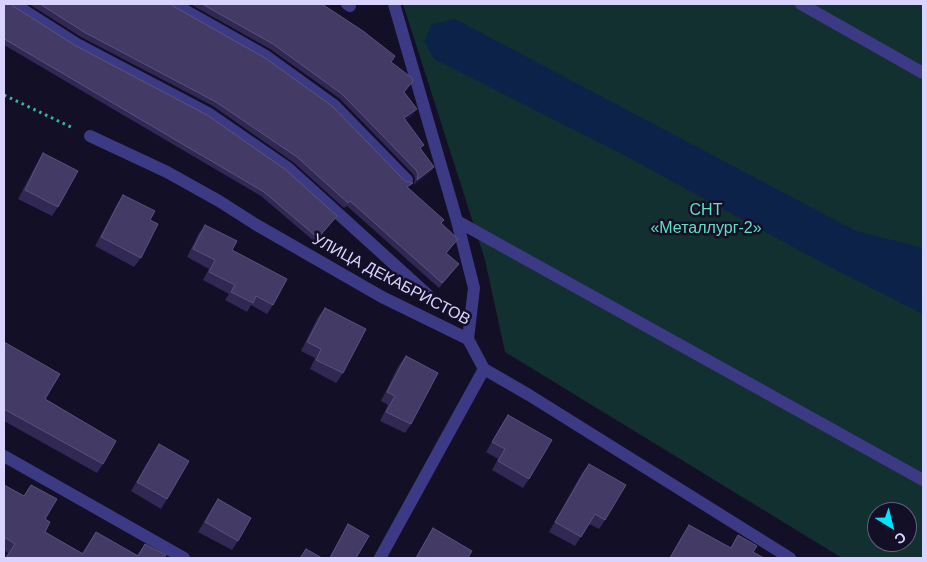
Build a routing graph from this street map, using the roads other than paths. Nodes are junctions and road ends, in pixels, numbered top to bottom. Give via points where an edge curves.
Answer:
1 (14, 4) edge
2 (174, 4) edge
3 (394, 4) edge
4 (801, 4) edge
5 (923, 73) edge
6 (90, 136) road end
7 (406, 180) edge
8 (458, 221) junction
9 (428, 296) dead end
10 (468, 339) junction
11 (484, 369) junction
12 (4, 456) edge
13 (923, 480) edge
14 (184, 558) edge
15 (380, 558) edge
16 (790, 558) edge

1 - 9 street via 77,44 208,113 280,163
2 - 7 street via 266,56 334,105
3 - 8 street
4 - 5 street
6 - 10 street, УЛИЦА ДЕКАБРИСТОВ via 166,172 382,297
8 - 10 street via 474,288
8 - 13 street
10 - 11 street, УЛИЦА ДЕКАБРИСТОВ
11 - 15 street
11 - 16 street
12 - 14 street

